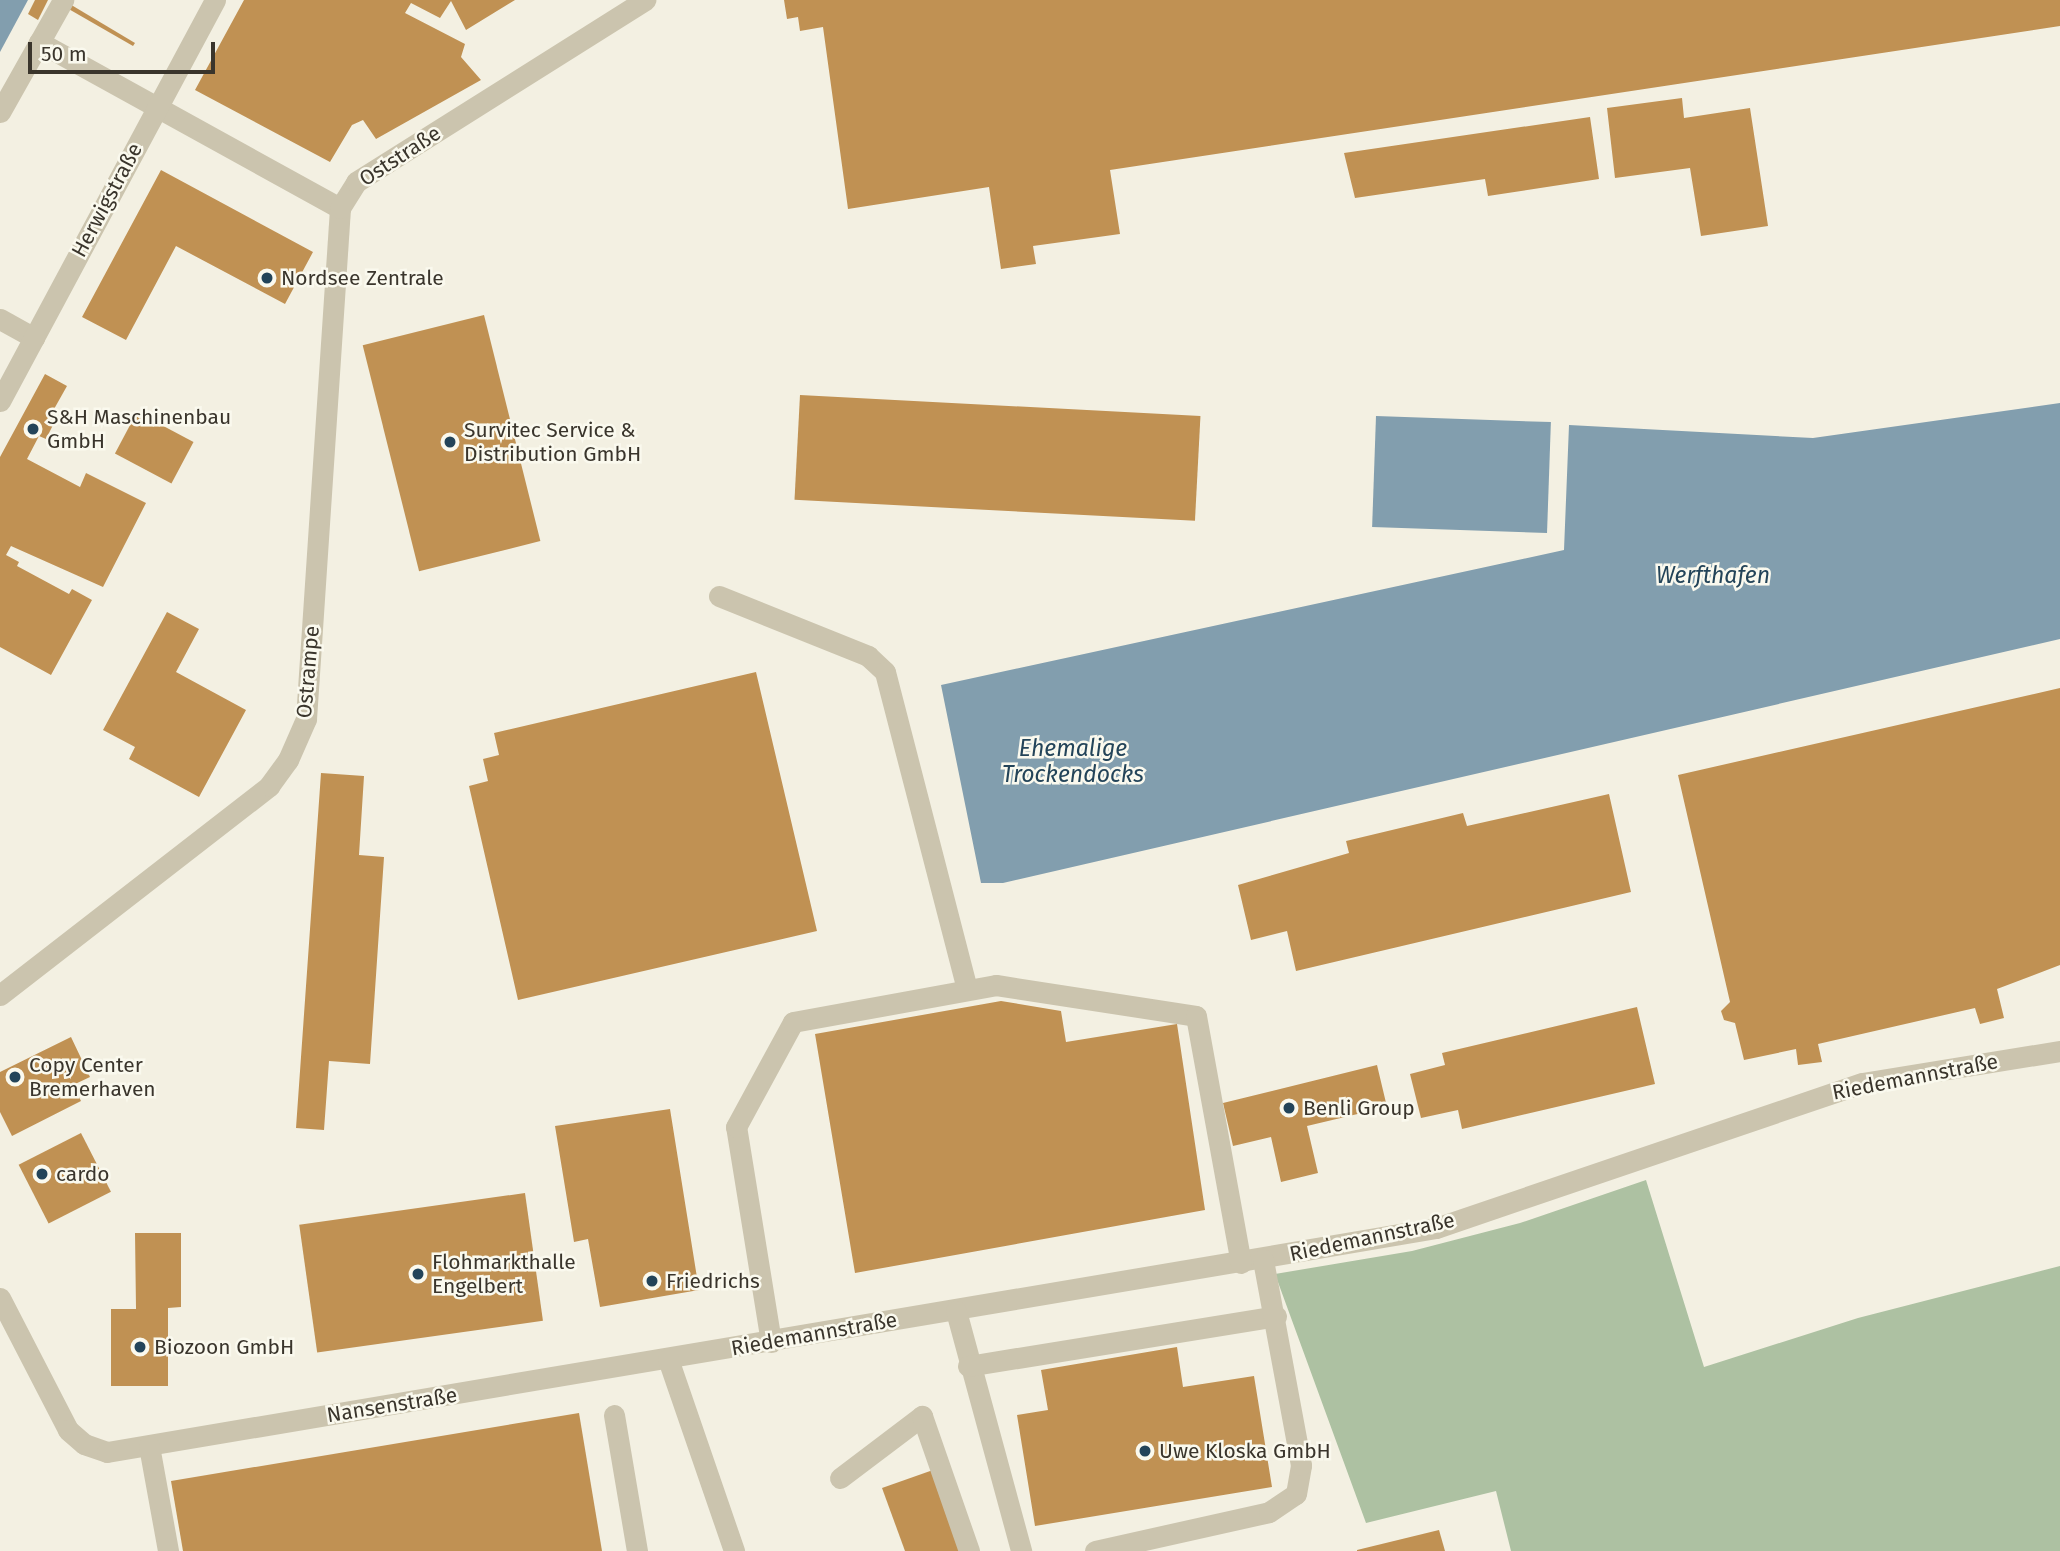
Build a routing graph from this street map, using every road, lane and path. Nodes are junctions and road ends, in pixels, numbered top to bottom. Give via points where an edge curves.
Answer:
1 (63, 0) edge
2 (215, 0) edge
3 (645, 0) edge
4 (39, 43) junction
5 (157, 108) junction
6 (0, 112) edge
7 (340, 208) junction
8 (0, 319) edge
9 (34, 338) junction
10 (0, 401) edge
11 (719, 596) dead end
12 (967, 990) junction
13 (0, 995) edge
14 (2060, 1051) edge
15 (1263, 1259) junction
16 (1241, 1263) junction
17 (0, 1298) edge
18 (956, 1311) junction
19 (1276, 1316) junction
20 (771, 1342) junction
21 (668, 1359) junction
22 (968, 1366) junction
23 (614, 1415) dead end
24 (149, 1446) junction
25 (840, 1478) dead end
26 (730, 1550) edge
27 (168, 1551) edge
28 (637, 1551) edge
29 (969, 1551) edge
30 (1021, 1551) edge
31 (1095, 1551) edge

1 - 4 street
2 - 5 street, Herwigstraße
3 - 7 street, Oststraße via 356,182
4 - 5 street
4 - 6 street
5 - 7 street
5 - 9 street, Herwigstraße
7 - 13 street, Ostrampe via 306,719 288,760 269,786
8 - 9 street
9 - 10 street, Herwigstraße
11 - 12 street via 868,656 885,672
12 - 16 street via 996,985 1196,1016
12 - 20 street via 793,1022 736,1127
14 - 15 street, Riedemannstraße via 1862,1083 1436,1228
15 - 16 street, Riedemannstraße
15 - 19 street
16 - 18 street, Riedemannstraße
17 - 24 street, Nansenstraße via 68,1430 84,1444 107,1452
18 - 20 street, Riedemannstraße
18 - 22 street
19 - 22 street
19 - 31 street via 1301,1465 1296,1494 1269,1512
20 - 21 street, Riedemannstraße
21 - 24 street, Nansenstraße
21 - 26 street
22 - 30 street
23 - 28 street
24 - 27 street
25 - 29 street via 922,1416

